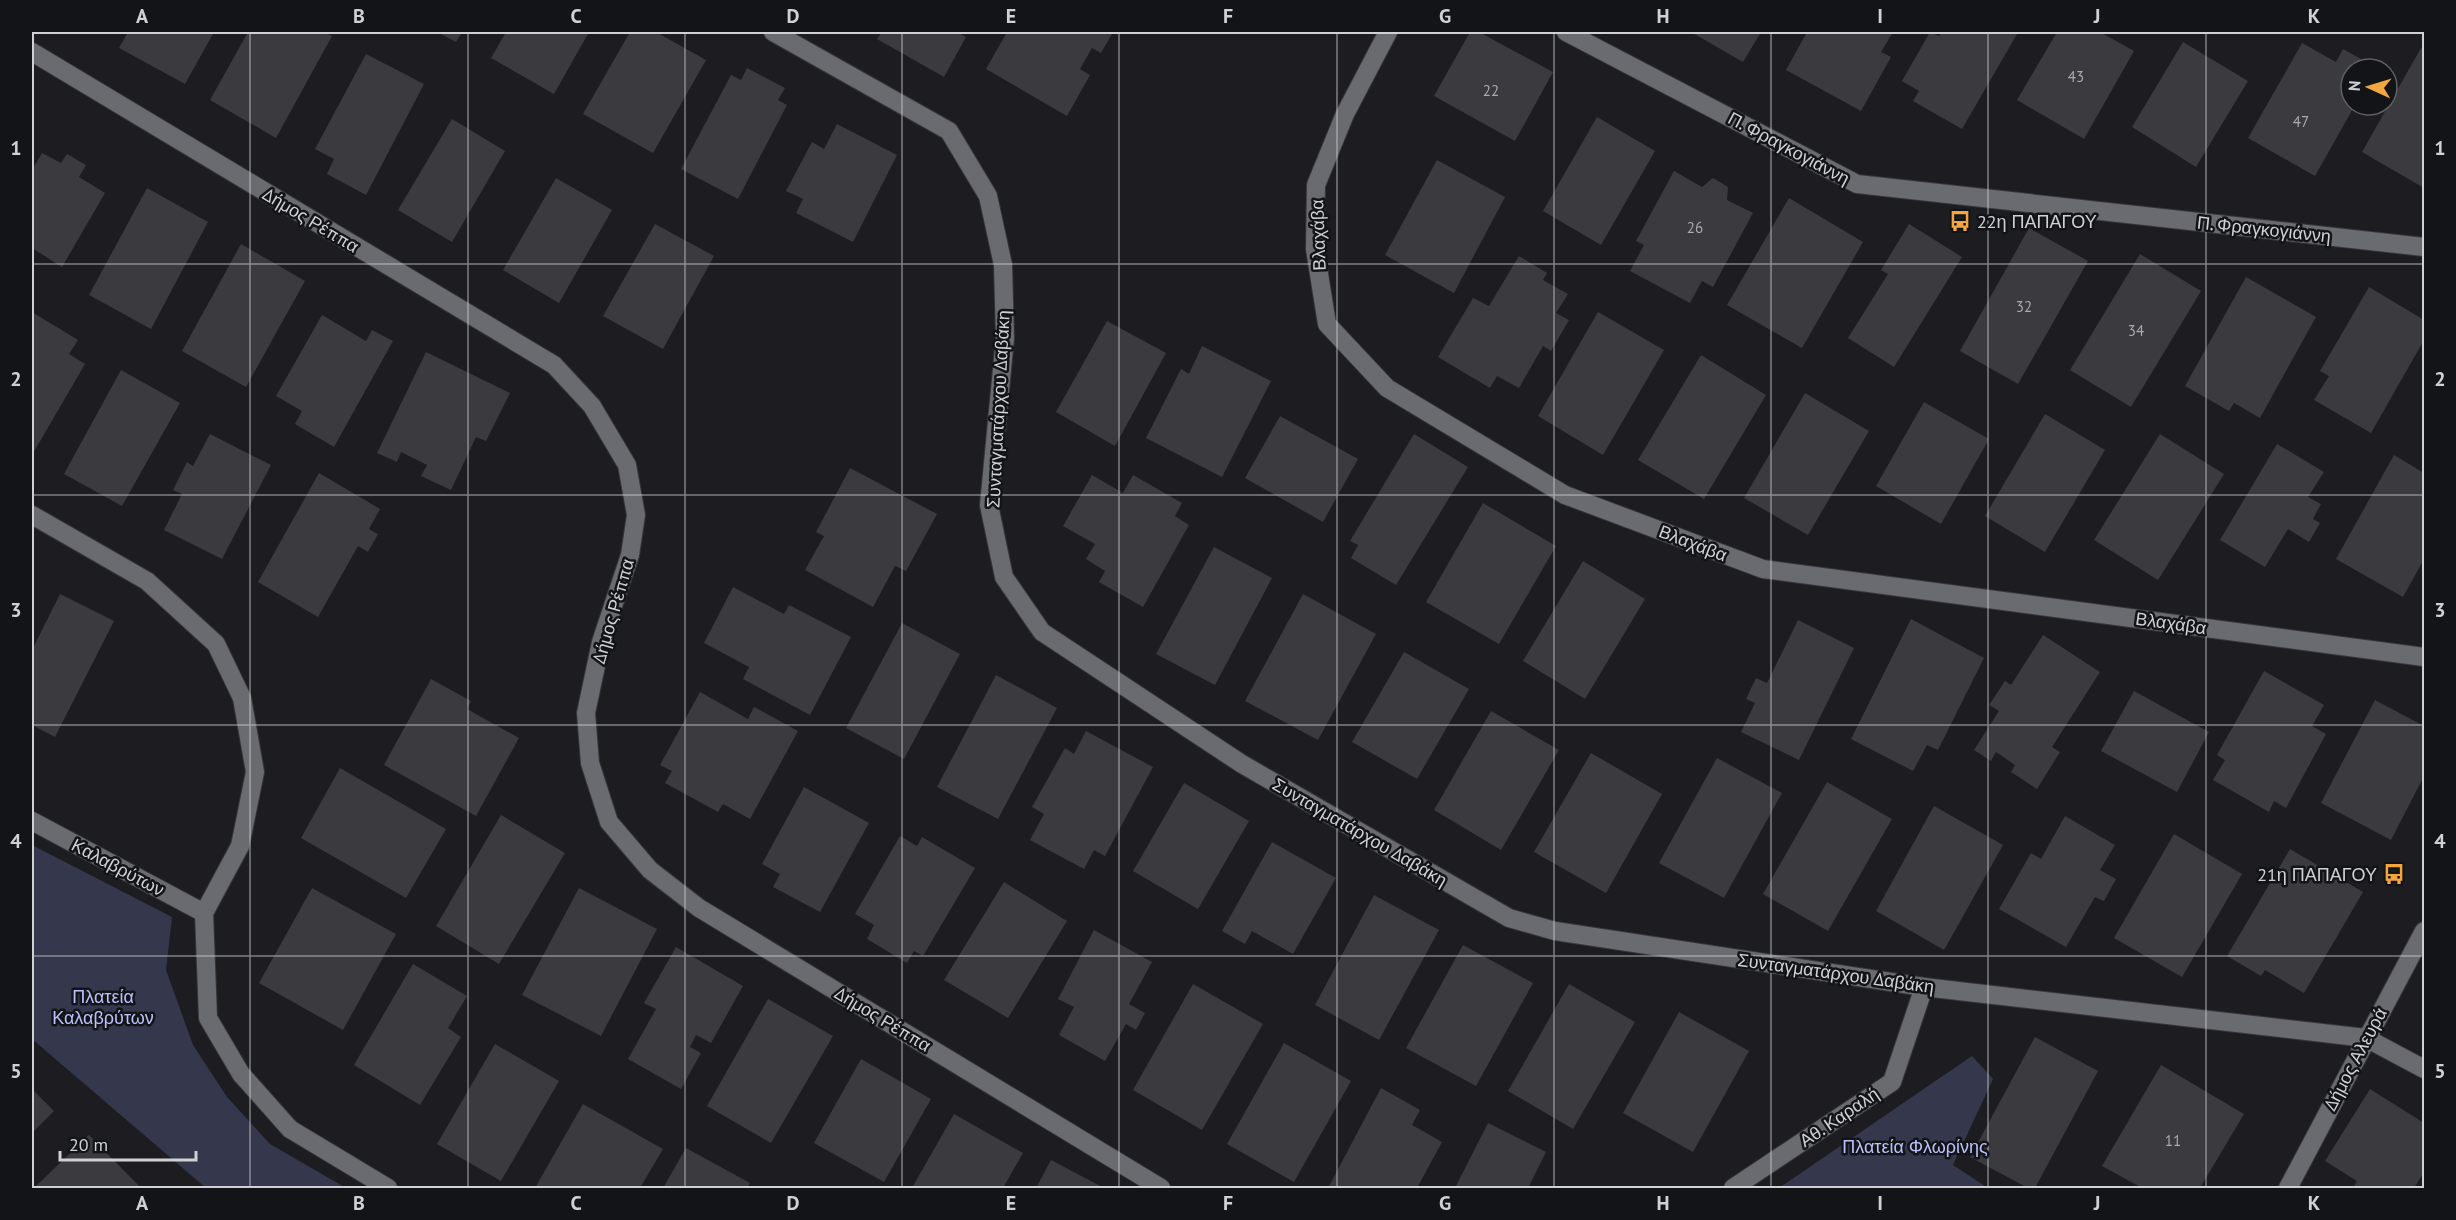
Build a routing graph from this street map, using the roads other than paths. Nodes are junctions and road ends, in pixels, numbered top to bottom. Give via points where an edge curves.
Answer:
1 (773, 32) edge
2 (1388, 32) edge
3 (1566, 32) edge
4 (32, 52) edge
5 (2424, 247) edge
6 (32, 515) edge
7 (2424, 657) edge
8 (32, 821) edge
9 (204, 913) junction
10 (2424, 931) edge
11 (1924, 987) junction
12 (2366, 1038) junction
13 (2424, 1069) edge
14 (388, 1188) edge
15 (1161, 1188) edge
16 (1733, 1188) edge
17 (2288, 1188) edge

1 - 11 street, Συνταγματάρχου Δαβάκη via 949,131 987,196 1003,265 1005,338 989,505 1004,577 1042,632 1242,764 1509,918 1555,931
2 - 7 street, Βλαχάβα via 1345,114 1316,185 1315,249 1327,324 1387,388 1565,495 1763,569
3 - 5 street, Π. Φραγκογιάννη via 1857,184
4 - 15 street, Δήμος Ρέππα via 554,365 592,406 627,465 636,515 630,555 601,642 586,713 590,763 609,822 650,870 699,908
6 - 9 street via 147,581 216,644 242,698 255,772 240,846
8 - 9 street, Καλαβρύτων
9 - 14 street via 208,1018 241,1074 290,1130
10 - 12 street, Δήμος Αλευρά
11 - 12 street, Συνταγματάρχου Δαβάκη
11 - 16 street, Αθ. Καραλή via 1892,1082
12 - 13 street, Συνταγματάρχου Δαβάκη
12 - 17 street, Δήμος Αλευρά

